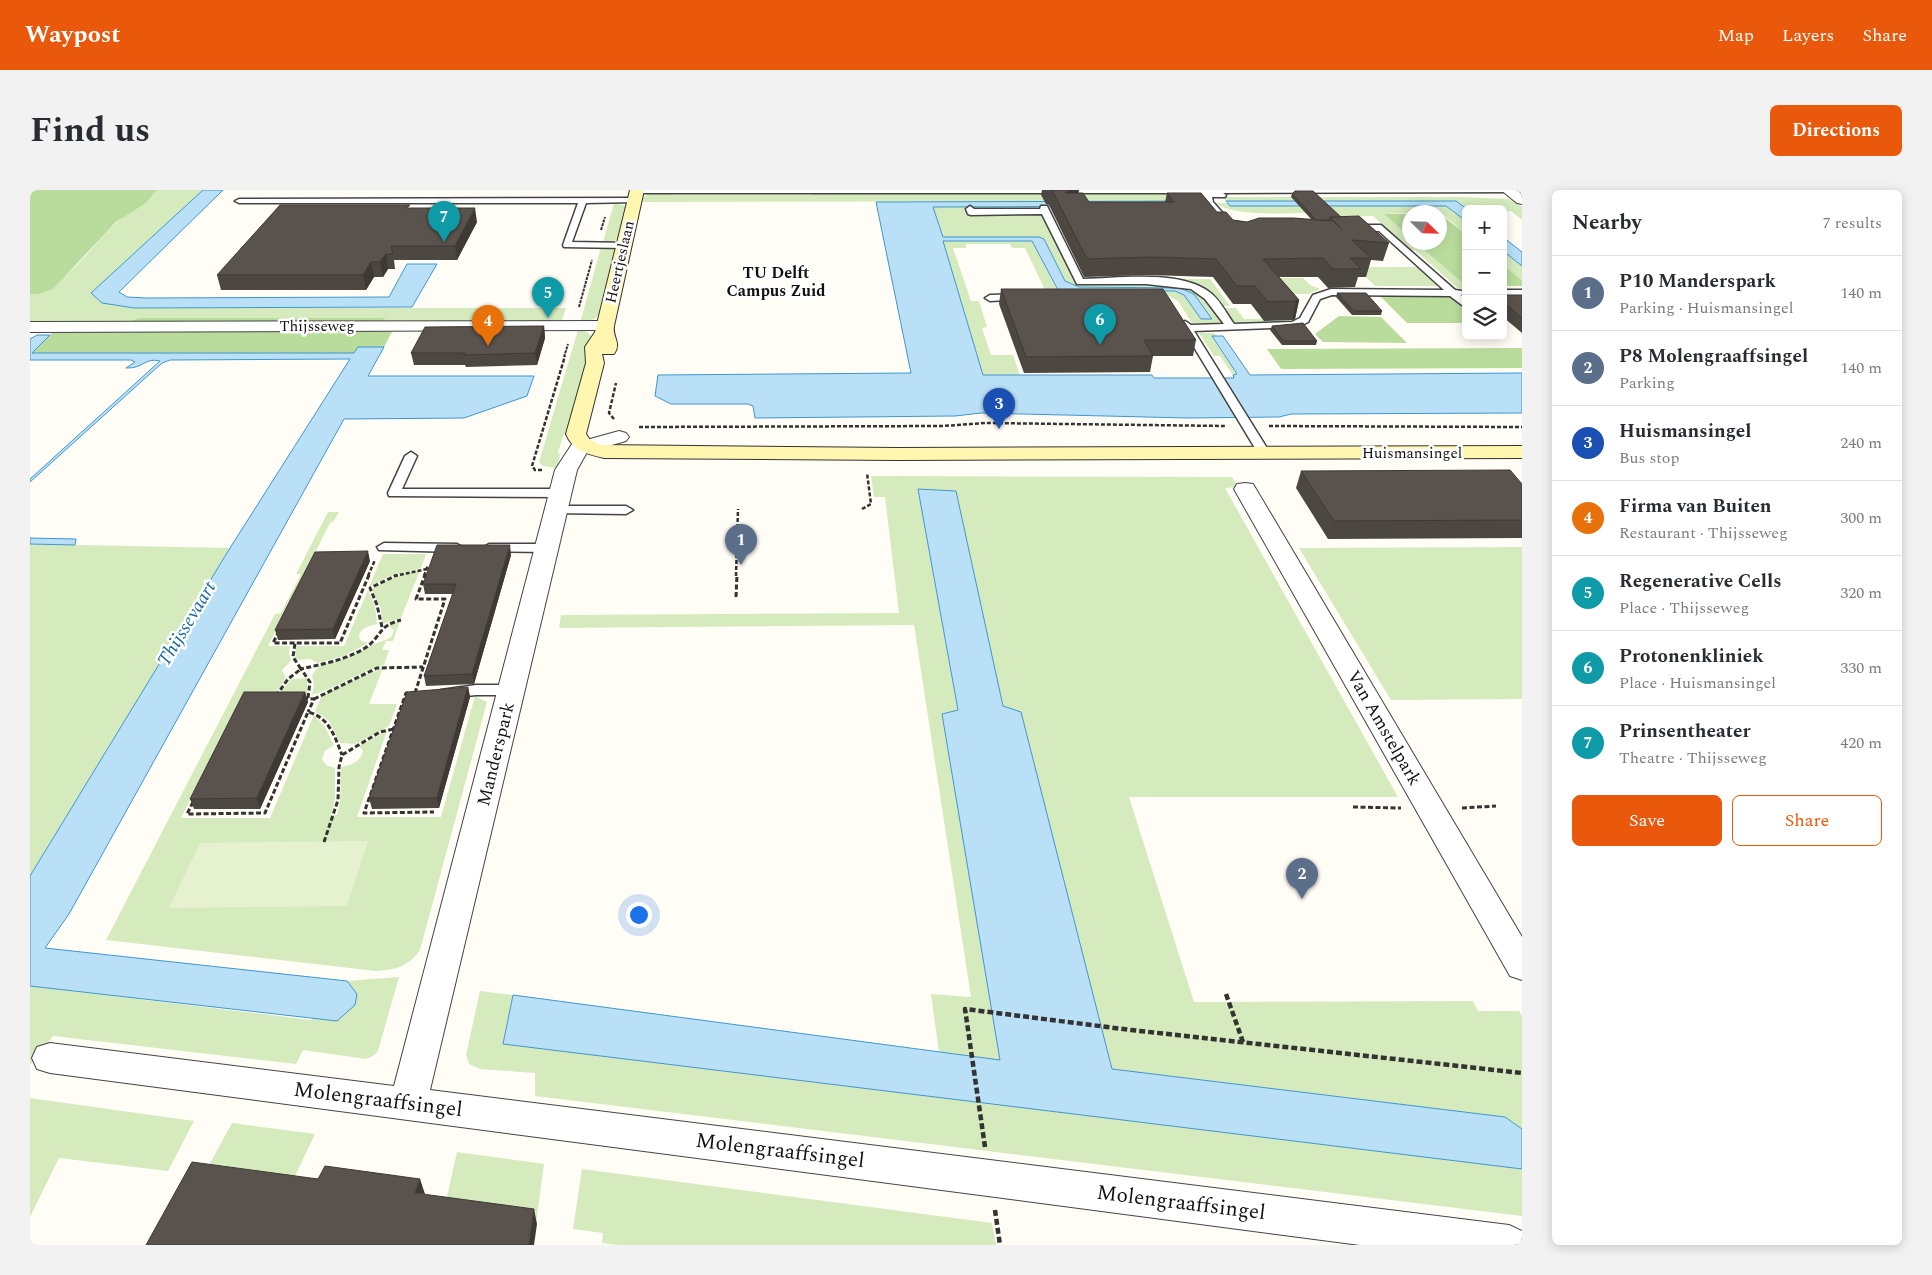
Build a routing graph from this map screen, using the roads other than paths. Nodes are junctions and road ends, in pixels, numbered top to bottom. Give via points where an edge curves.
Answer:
1 (1207, 192) edge
2 (636, 194) edge
3 (1515, 194) edge
4 (583, 200) junction
5 (239, 201) dead end
6 (970, 209) dead end
7 (1238, 228) edge
8 (1344, 228) edge
9 (624, 245) junction
10 (1507, 293) edge
11 (1522, 293) edge
12 (1453, 294) junction
13 (1462, 294) edge
14 (1029, 297) edge
15 (990, 298) dead end
16 (1462, 302) edge
17 (1176, 311) edge
18 (30, 327) edge
19 (1231, 327) junction
20 (1187, 328) junction
21 (604, 330) junction
22 (580, 424) junction
23 (626, 432) junction
24 (1253, 433) junction
25 (1522, 435) edge
26 (583, 446) junction
27 (1522, 452) edge
28 (410, 456) dead end
29 (1245, 489) dead end
30 (559, 502) junction
31 (626, 510) dead end
32 (384, 547) dead end
33 (548, 548) junction
34 (512, 690) junction
35 (433, 693) edge
36 (1522, 967) edge
37 (50, 1058) dead end
38 (408, 1104) junction
39 (1509, 1245) edge

1 - 2 lane
1 - 3 lane
1 - 7 lane via 1209,202 1230,227
2 - 4 lane
2 - 9 street, Heertjeslaan
4 - 5 lane
4 - 9 lane via 567,245
6 - 19 lane via 971,212 1044,210 1080,282 1165,282 1196,287 1206,294
8 - 12 lane via 1381,228
9 - 21 street, Heertjeslaan
10 - 11 lane
12 - 13 lane
12 - 16 lane
12 - 19 lane via 1331,292 1316,297 1304,320 1294,325
14 - 15 lane
17 - 20 lane
18 - 21 street, Thijsseweg
19 - 20 lane
20 - 24 lane
21 - 22 street, Heertjeslaan via 609,342 607,353 595,363
22 - 23 street via 589,430
22 - 26 street, Heertjeslaan via 576,434
23 - 24 street, Huismansingel
23 - 26 street
24 - 25 street, Huismansingel
24 - 26 street, Huismansingel via 614,453
24 - 27 street, Huismansingel
26 - 30 street, Manderspark via 575,451 566,470
28 - 30 lane via 394,493
29 - 36 street, Van Amstelpark
30 - 31 lane
30 - 33 street, Manderspark
32 - 33 lane
33 - 34 street, Manderspark
34 - 35 lane
34 - 38 street, Manderspark
37 - 38 street, Molengraaffsingel
38 - 39 street, Molengraaffsingel

